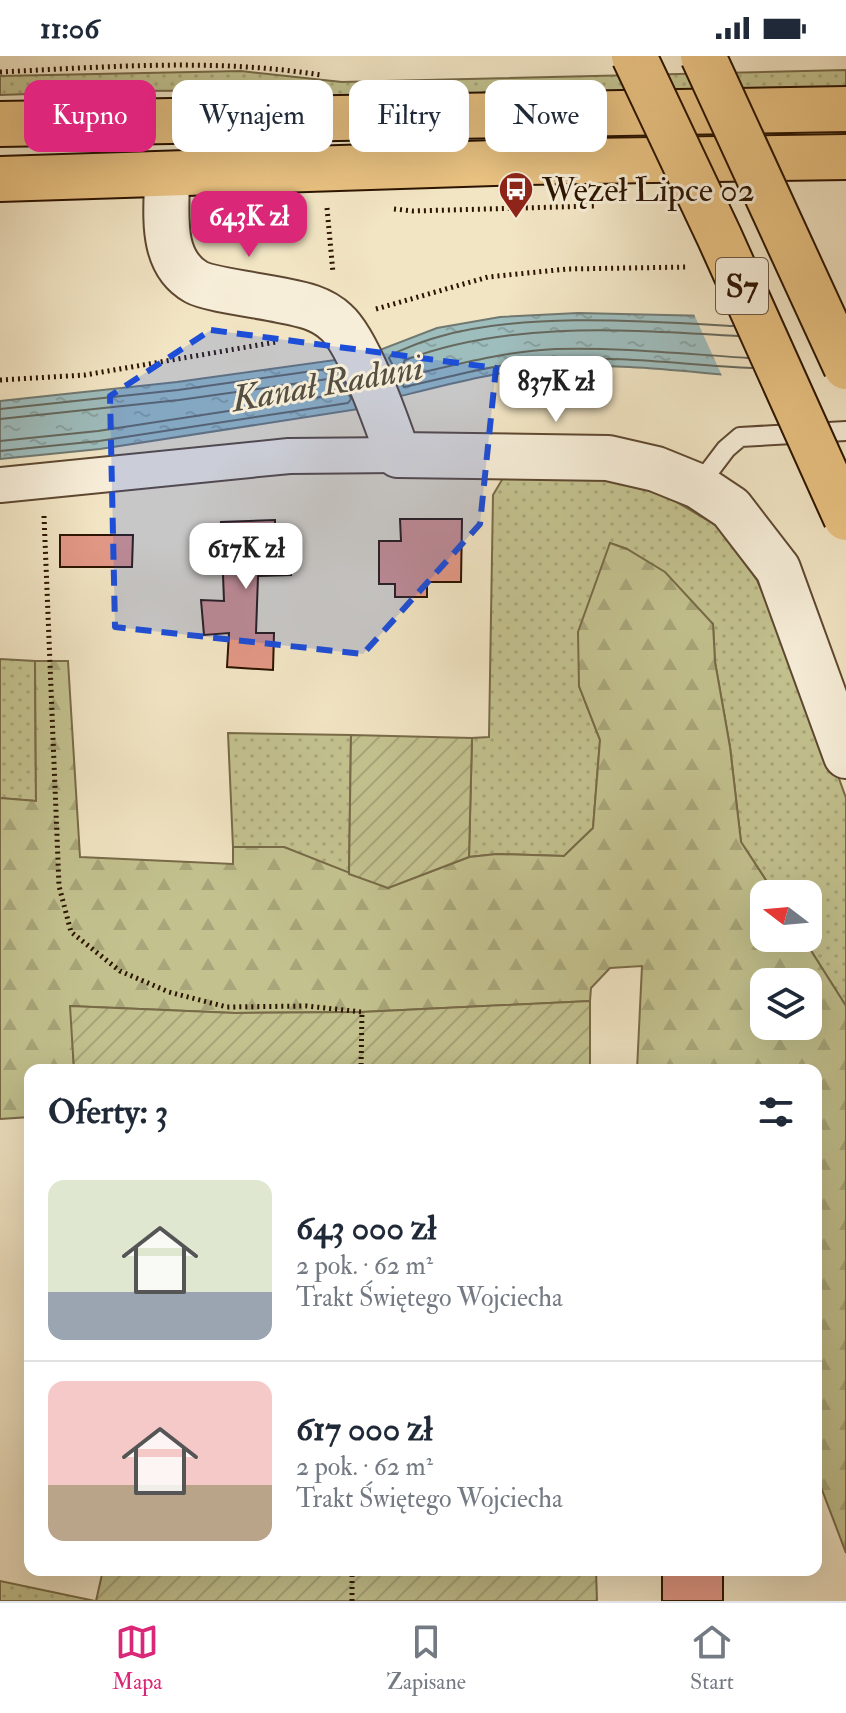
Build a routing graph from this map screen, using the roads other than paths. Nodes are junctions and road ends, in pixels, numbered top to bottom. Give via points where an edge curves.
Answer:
1 (634, 56) edge
2 (703, 56) edge
3 (846, 109) edge
4 (0, 124) edge
5 (846, 157) edge
6 (167, 176) junction
7 (0, 179) edge
8 (846, 367) edge
9 (846, 431) edge
10 (392, 437) junction
11 (0, 485) edge
12 (698, 486) junction
13 (846, 518) edge
14 (846, 756) edge

1 - 13 main road, S7, bridge
2 - 8 main road, S7, bridge
3 - 4 main road
5 - 6 main road via 510,162
6 - 7 main road
6 - 10 street via 166,234 177,266 197,283 305,305 357,328
9 - 12 lane via 740,437
10 - 11 street via 289,456
10 - 12 street via 608,458
12 - 14 street via 731,508 778,569

